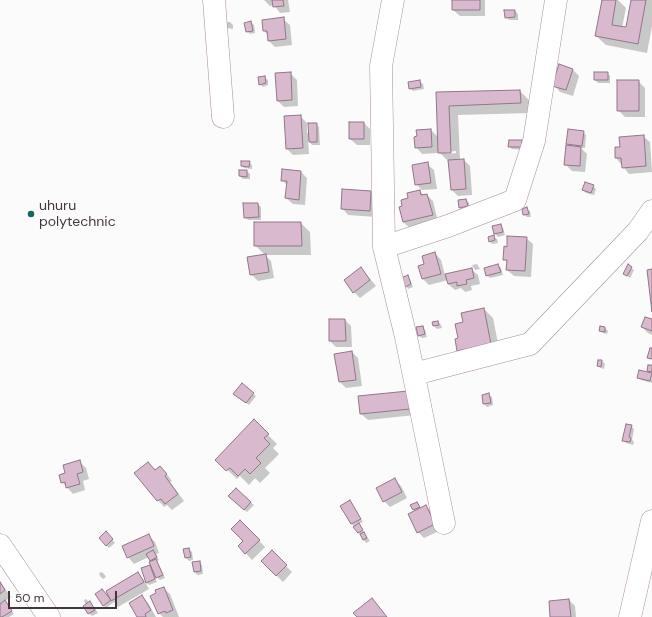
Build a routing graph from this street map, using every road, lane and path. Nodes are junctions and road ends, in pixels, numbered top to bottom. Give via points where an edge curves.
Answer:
1 (214, 0) edge
2 (393, 0) edge
3 (556, 0) edge
4 (223, 117) dead end
5 (652, 211) edge
6 (384, 247) junction
7 (414, 374) junction
8 (652, 521) edge
9 (444, 523) dead end
10 (0, 545) edge
11 (49, 617) edge
12 (630, 617) edge

1 - 4 street
2 - 6 street via 381,66
3 - 6 street via 534,141 515,200
5 - 7 street via 638,231 530,344
6 - 7 street
7 - 9 street
8 - 12 street
10 - 11 street

